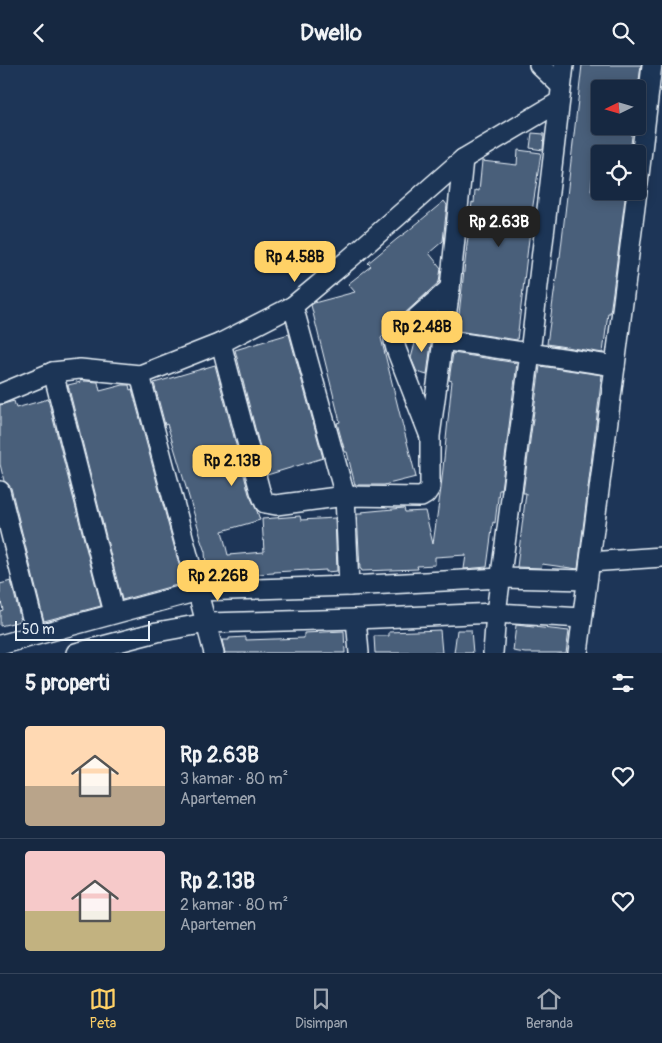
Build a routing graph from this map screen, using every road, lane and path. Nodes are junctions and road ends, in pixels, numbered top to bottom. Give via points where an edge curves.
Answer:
1 (539, 65) edge
2 (564, 65) edge
3 (652, 65) edge
4 (560, 94) junction
5 (643, 145) edge
6 (463, 159) junction
7 (636, 200) edge
8 (450, 288) junction
9 (293, 306) junction
10 (443, 340) junction
11 (221, 343) junction
12 (530, 353) junction
13 (615, 366) junction
14 (53, 373) junction
15 (140, 375) junction
16 (0, 394) edge
17 (430, 436) junction
18 (0, 491) edge
19 (345, 496) junction
20 (7, 544) edge
21 (662, 557) edge
22 (588, 571) junction
23 (501, 578) junction
24 (349, 586) junction
25 (198, 591) junction
26 (114, 613) junction
27 (496, 613) junction
28 (582, 618) junction
29 (356, 619) junction
30 (207, 623) junction
31 (36, 634) junction
32 (0, 645) edge
33 (76, 653) edge
34 (214, 653) edge
35 (359, 653) edge
36 (493, 653) edge
37 (578, 653) edge

1 - 4 street
2 - 4 street
3 - 5 street
4 - 6 street
4 - 12 street
6 - 8 street
6 - 9 street
7 - 13 street
8 - 10 street
8 - 17 street via 394,341
9 - 11 street
9 - 19 street
10 - 12 street
10 - 17 street
11 - 15 street
11 - 19 street via 264,503 276,505
12 - 13 street
12 - 23 street
13 - 22 street
14 - 15 street via 80,369
14 - 16 street
14 - 26 street
15 - 25 street
17 - 19 street via 430,488 426,495
18 - 20 street
19 - 24 street
20 - 31 street
21 - 22 street
22 - 23 street
22 - 28 street
23 - 24 street
23 - 27 street
24 - 25 street
25 - 26 street
25 - 30 street
26 - 31 street
27 - 28 street
27 - 29 street
27 - 36 street
28 - 37 street
29 - 30 street
29 - 35 street
30 - 33 street
30 - 34 street
31 - 32 street

